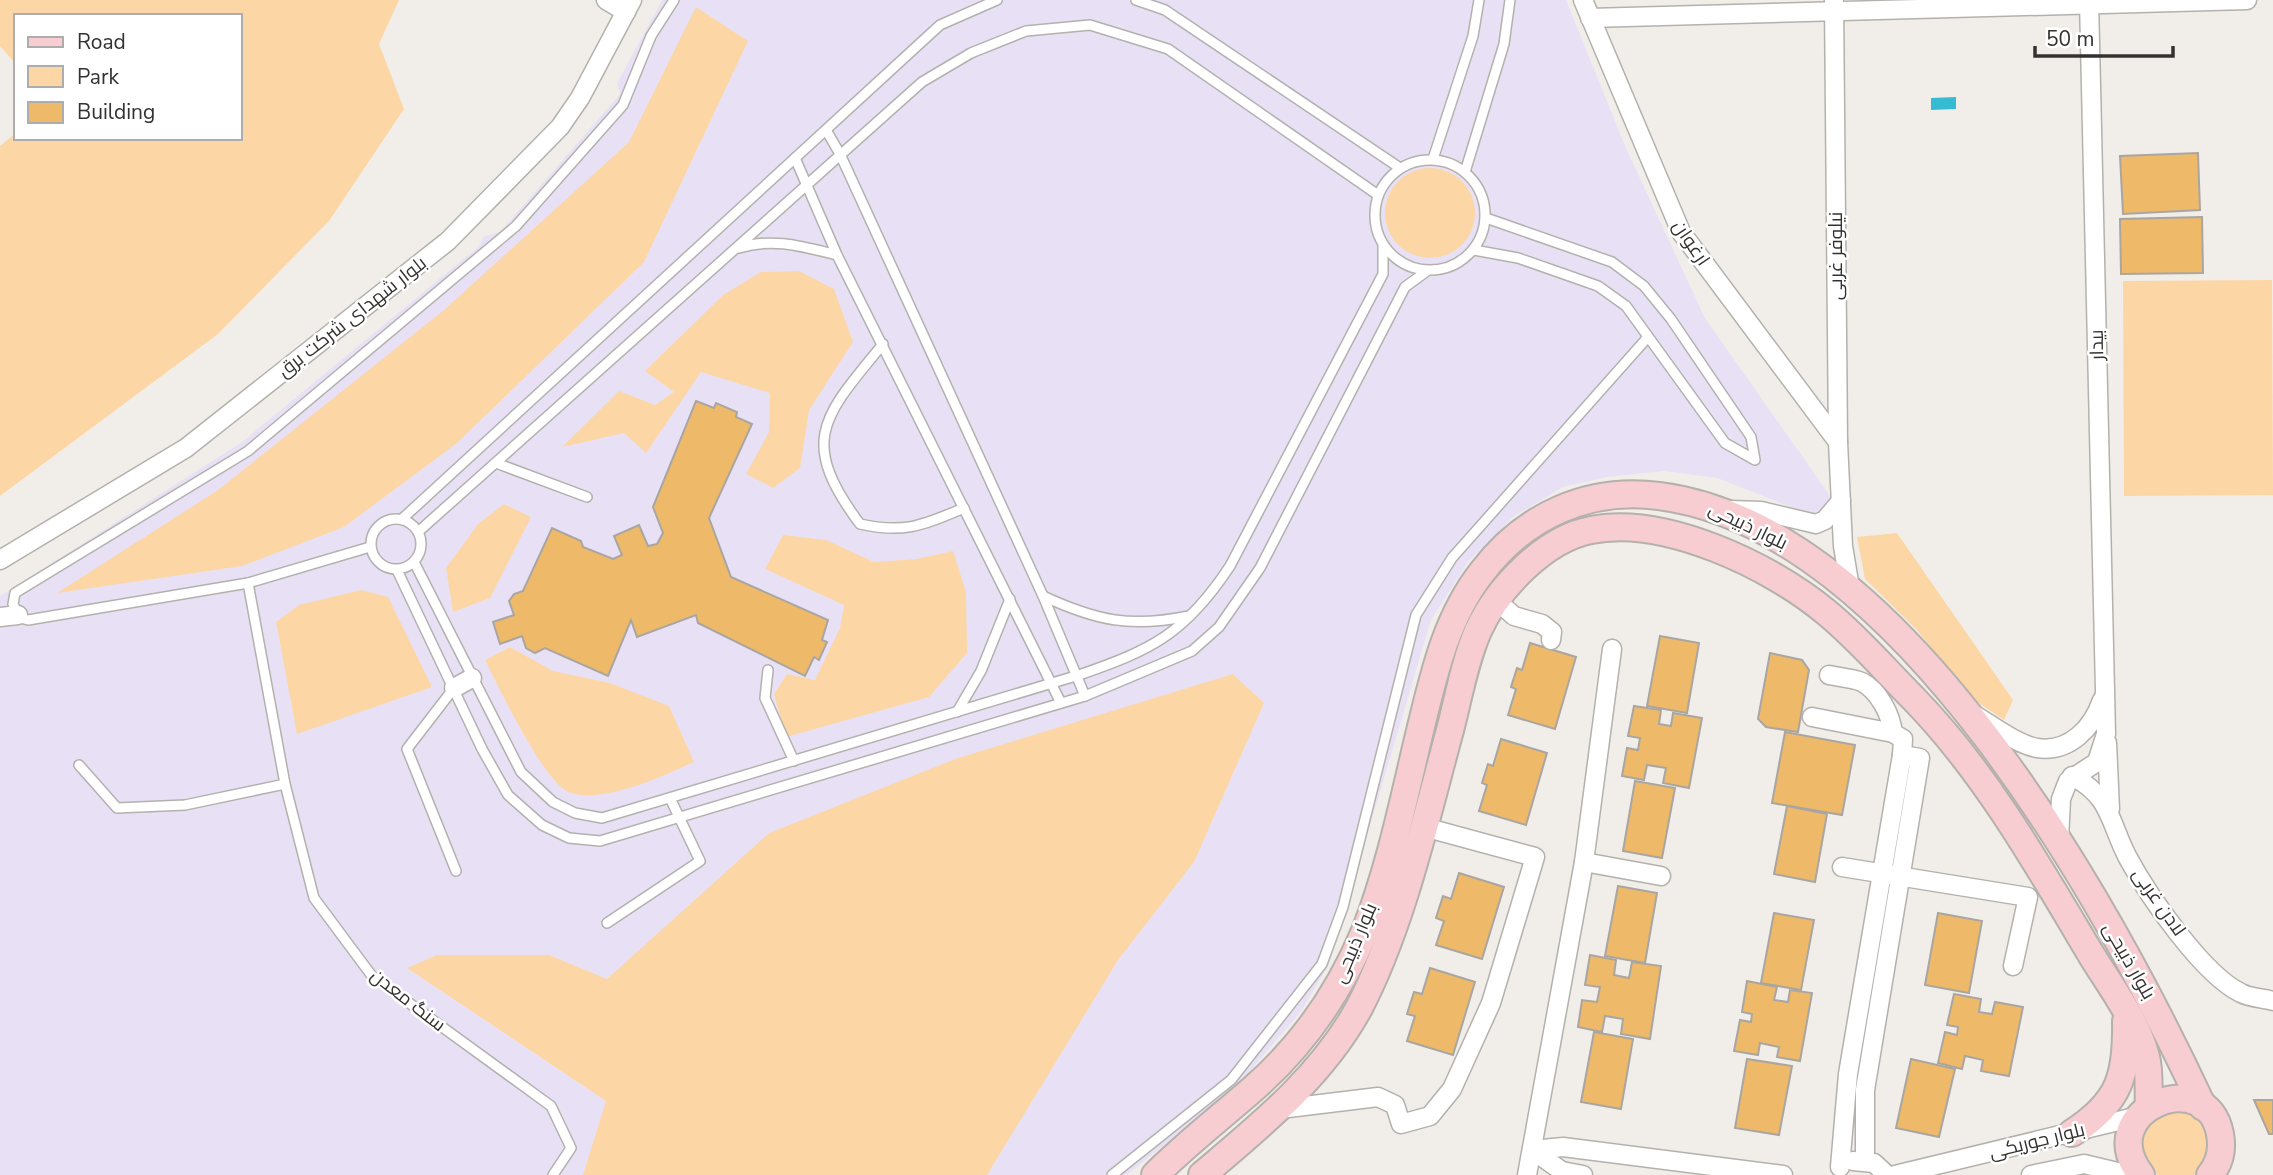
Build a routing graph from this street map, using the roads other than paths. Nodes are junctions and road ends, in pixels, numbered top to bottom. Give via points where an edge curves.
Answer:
1 (606, 0) edge
2 (674, 0) edge
3 (998, 0) edge
4 (1136, 0) edge
5 (1479, 0) edge
6 (1510, 0) edge
7 (1583, 0) edge
8 (2247, 0) edge
9 (2089, 2) edge
10 (1834, 5) edge
11 (629, 6) edge
12 (1685, 7) edge
13 (1590, 18) junction
14 (826, 130) junction
15 (840, 154) junction
16 (795, 158) junction
17 (1433, 159) junction
18 (1400, 168) junction
19 (1465, 172) junction
20 (806, 185) junction
21 (1378, 195) junction
22 (1486, 218) junction
23 (1383, 246) junction
24 (734, 249) junction
25 (1474, 250) junction
26 (838, 255) junction
27 (1427, 271) junction
28 (1648, 337) junction
29 (883, 344) junction
30 (1838, 442) junction
31 (496, 463) junction
32 (587, 497) dead end
33 (1841, 501) junction
34 (964, 508) junction
35 (1723, 509) junction
36 (402, 519) junction
37 (418, 532) junction
38 (370, 547) junction
39 (0, 560) edge
40 (414, 562) junction
41 (397, 570) junction
42 (248, 583) junction
43 (1850, 588) junction
44 (1044, 596) junction
45 (1010, 599) junction
46 (1497, 601) junction
47 (9, 616) edge
48 (1191, 616) junction
49 (1551, 640) dead end
50 (1612, 649) dead end
51 (768, 670) dead end
52 (1079, 675) junction
53 (1829, 676) dead end
54 (472, 678) junction
55 (1050, 684) junction
56 (454, 688) junction
57 (2105, 690) junction
58 (1085, 696) junction
59 (1061, 703) junction
60 (1964, 709) junction
61 (957, 712) junction
62 (1812, 717) dead end
63 (1893, 733) junction
64 (2106, 734) junction
65 (1902, 755) junction
66 (794, 761) junction
67 (79, 765) dead end
68 (2072, 776) junction
69 (285, 784) junction
70 (670, 798) junction
71 (2111, 813) junction
72 (677, 818) junction
73 (1424, 827) junction
74 (2059, 844) junction
75 (1584, 862) junction
76 (1842, 867) dead end
77 (456, 871) dead end
78 (1881, 874) junction
79 (1661, 876) dead end
80 (1900, 876) junction
81 (607, 923) dead end
82 (2012, 966) dead end
83 (2273, 1001) edge
84 (2126, 1012) junction
85 (2203, 1107) junction
86 (1280, 1109) junction
87 (2144, 1111) junction
88 (2072, 1133) junction
89 (2222, 1143) junction
90 (1532, 1150) junction
91 (1865, 1160) junction
92 (1169, 1170) edge
93 (1836, 1171) edge
94 (553, 1175) edge
95 (1112, 1175) edge
96 (1202, 1175) edge
97 (1527, 1175) edge
98 (1583, 1175) edge
99 (1783, 1175) edge
100 (1887, 1175) edge
101 (1895, 1175) edge
102 (2031, 1175) edge
103 (2130, 1175) edge
104 (2141, 1175) edge
105 (2210, 1175) edge
106 (2232, 1175) edge

1 - 11 street
2 - 47 lane via 651,36 623,105 516,226 248,452 15,593
3 - 14 lane via 940,25
4 - 18 lane via 1164,10
5 - 17 lane via 1473,36
6 - 19 lane via 1503,44
7 - 13 street, ارغوان
8 - 9 street
9 - 10 street
9 - 57 street, بیدار
10 - 12 street
10 - 30 street, نیلوفر غربی
11 - 39 street, بلوار شهدای شرکت برق via 560,127 448,241 186,448
12 - 13 street
13 - 30 street, ارغوان via 1681,232
14 - 15 lane
14 - 16 lane
15 - 20 lane
15 - 21 lane via 922,82 971,53 1026,31 1090,25 1168,49
15 - 44 lane
16 - 20 lane
16 - 36 lane
17 - 18 lane
17 - 19 lane
18 - 21 lane
19 - 22 lane via 1484,200
20 - 24 lane
20 - 26 lane
21 - 23 lane via 1376,230
22 - 25 lane
22 - 28 lane via 1612,262 1644,286 1751,437 1755,460 1725,443
23 - 27 lane via 1410,268
23 - 48 lane via 1383,274 1230,566
24 - 26 lane via 757,242 782,243
24 - 31 lane
25 - 27 lane via 1461,262
25 - 28 lane via 1518,258 1598,286 1626,306
26 - 29 lane
27 - 58 lane via 1405,287 1260,568 1219,627 1176,660
28 - 95 lane via 1452,558 1416,615 1343,907 1322,964 1231,1080
29 - 34 lane
29 - 34 lane via 836,401 822,455 834,486 860,524 888,530 920,526
30 - 33 street, نیلوفر غربی
31 - 32 lane
31 - 37 lane
33 - 35 street via 1816,524 1761,511
33 - 43 street, نیلوفر غربی
34 - 45 lane
35 - 43 main road, بلوار ذبیحی via 1803,553
35 - 92 main road, بلوار ذبیحی via 1633,493 1572,502 1522,532 1483,570 1453,618 1366,929 1333,996 1258,1085
36 - 37 lane
36 - 38 lane via 379,525
37 - 40 lane via 421,547
38 - 41 lane via 382,566
38 - 42 lane
40 - 41 lane
40 - 54 lane
41 - 56 lane
42 - 47 lane via 27,620
42 - 69 lane, سنگ معدن
43 - 60 main road, بلوار ذبیحی
44 - 48 lane via 1080,613 1120,623
44 - 52 lane
45 - 55 lane
45 - 61 lane via 981,671
46 - 49 street via 1514,615 1552,632
46 - 73 main road, بلوار ذبیحی via 1478,631
46 - 84 main road, بلوار ذبیحی via 1543,553 1587,530 1609,527 1675,536 1729,554 1786,583 1826,612 1873,657 1982,782
48 - 52 lane via 1150,647
50 - 75 street
51 - 66 lane via 765,698
52 - 55 lane
52 - 58 lane
53 - 63 street via 1862,682 1870,689 1891,715
54 - 56 street
54 - 70 lane via 521,772 553,802 575,813 602,818
55 - 59 lane
55 - 61 lane
56 - 72 lane via 508,795 542,825 569,838 600,841
56 - 77 lane via 407,749
57 - 60 street via 2095,719 2076,740 2051,748 2036,748
57 - 64 street, بیدار
58 - 59 lane
59 - 72 lane
60 - 74 main road, بلوار ذبیحی
61 - 66 lane
62 - 63 street
63 - 65 street via 1903,739
64 - 68 street via 2097,762
64 - 71 street, بیدار
65 - 78 street
65 - 80 street via 1920,758
66 - 70 lane
67 - 69 lane via 117,807 186,806
68 - 71 street, لادن غربی via 2097,791
68 - 74 street via 2061,799
69 - 94 lane, سنگ معدن via 314,898 372,976 551,1106 571,1149
70 - 72 lane
71 - 83 street, لادن غربی via 2127,857 2161,911 2215,975 2242,994
72 - 81 lane via 699,861
73 - 86 main road, بلوار ذبیحی via 1387,942 1358,1008 1329,1052
73 - 86 street via 1535,857 1491,1003 1452,1089 1430,1116 1401,1124 1395,1105 1378,1097
74 - 85 main road, بلوار ذبیحی via 2163,1021
75 - 79 street
75 - 90 street
76 - 78 street
78 - 80 street
78 - 93 street
80 - 82 street via 2028,897
80 - 91 street via 1865,1090
84 - 87 main road, بلوار ذبیحی via 2147,1059
84 - 88 main road via 2123,1073 2099,1116
85 - 87 main road via 2170,1098
85 - 89 main road, بلوار ذبیحی via 2213,1117
86 - 96 main road, بلوار ذبیحی
87 - 88 street, بلوار جوریکی
87 - 104 main road, بلوار ذبیحی via 2129,1141 2130,1155
88 - 101 street, بلوار جوریکی
89 - 105 main road
89 - 106 main road
90 - 97 street
90 - 98 street via 1562,1171
90 - 99 street via 1563,1147
91 - 93 street
91 - 100 street
102 - 103 street, بلوار جوریکی via 2084,1164

